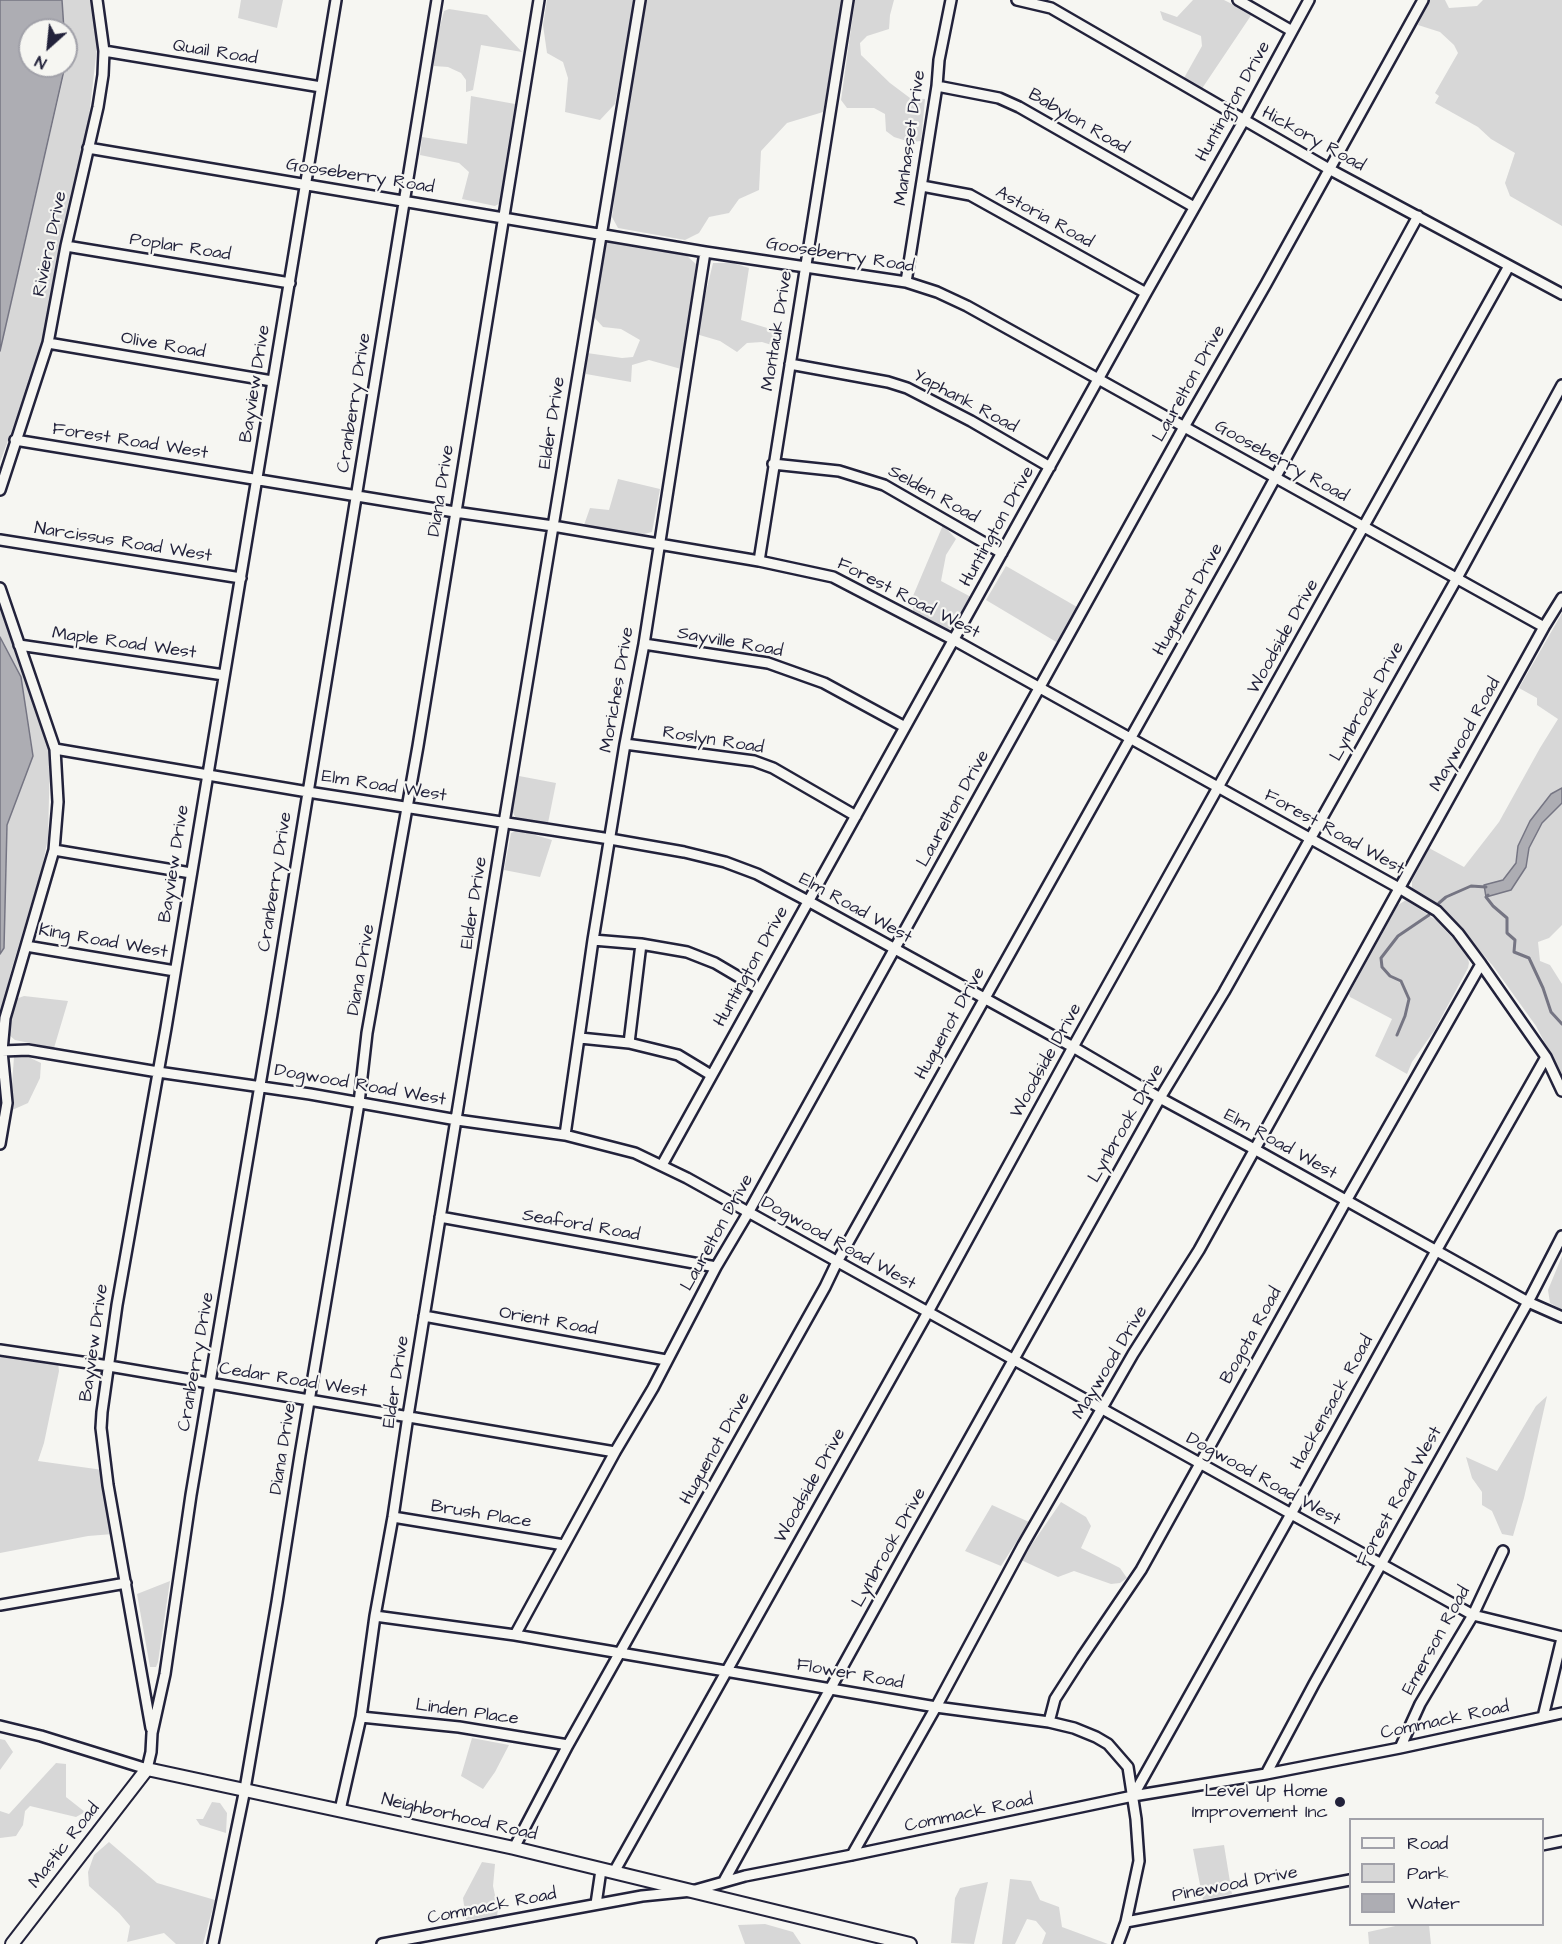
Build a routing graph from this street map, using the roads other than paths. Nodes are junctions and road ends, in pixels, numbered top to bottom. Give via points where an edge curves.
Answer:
1 (97, 0) edge
2 (336, 0) edge
3 (437, 0) edge
4 (539, 0) edge
5 (640, 0) edge
6 (848, 0) edge
7 (951, 0) edge
8 (1017, 0) edge
9 (1238, 0) edge
10 (1309, 0) edge
11 (1424, 0) edge
12 (1051, 4) edge
13 (1292, 31) junction
14 (104, 51) junction
15 (937, 86) junction
16 (321, 87) junction
17 (1244, 120) junction
18 (88, 148) junction
19 (1329, 169) junction
20 (305, 185) junction
21 (922, 186) junction
22 (404, 201) junction
23 (1194, 207) junction
24 (1418, 216) junction
25 (505, 218) junction
26 (601, 233) junction
27 (66, 246) junction
28 (705, 252) junction
29 (1509, 266) junction
30 (805, 267) junction
31 (906, 282) junction
32 (290, 283) junction
33 (1146, 293) junction
34 (1562, 294) edge
35 (48, 343) junction
36 (790, 364) junction
37 (1098, 379) junction
38 (272, 381) junction
39 (1562, 385) edge
40 (1184, 427) junction
41 (15, 440) junction
42 (773, 464) junction
43 (1050, 466) junction
44 (1274, 477) junction
45 (257, 479) junction
46 (0, 490) edge
47 (357, 495) junction
48 (455, 512) junction
49 (553, 526) junction
50 (1364, 527) junction
51 (0, 540) edge
52 (660, 545) junction
53 (1002, 553) junction
54 (759, 561) junction
55 (241, 578) junction
56 (1457, 578) junction
57 (0, 588) edge
58 (1562, 598) edge
59 (1544, 627) junction
60 (954, 640) junction
61 (644, 644) junction
62 (19, 645) junction
63 (224, 675) junction
64 (1040, 688) junction
65 (905, 727) junction
66 (1130, 738) junction
67 (625, 744) junction
68 (55, 749) junction
69 (207, 774) junction
70 (1219, 788) junction
71 (308, 792) junction
72 (406, 808) junction
73 (856, 816) junction
74 (504, 823) junction
75 (610, 839) junction
76 (1311, 839) junction
77 (54, 850) junction
78 (191, 873) junction
79 (1399, 888) junction
80 (808, 900) junction
81 (593, 940) junction
82 (641, 945) junction
83 (26, 946) junction
84 (895, 949) junction
85 (1481, 964) junction
86 (175, 971) junction
87 (759, 989) junction
88 (984, 998) junction
89 (580, 1038) junction
90 (629, 1044) junction
91 (1072, 1047) junction
92 (2, 1051) junction
93 (1546, 1057) junction
94 (158, 1072) junction
95 (711, 1075) junction
96 (260, 1086) junction
97 (1562, 1091) edge
98 (1160, 1098) junction
99 (359, 1103) junction
100 (457, 1120) junction
101 (565, 1135) junction
102 (0, 1144) edge
103 (1256, 1150) junction
104 (662, 1165) junction
105 (1346, 1201) junction
106 (748, 1213) junction
107 (440, 1217) junction
108 (1562, 1236) edge
109 (1436, 1251) junction
110 (837, 1262) junction
111 (716, 1267) junction
112 (1528, 1302) junction
113 (928, 1312) junction
114 (424, 1316) junction
115 (1562, 1317) edge
116 (0, 1350) edge
117 (666, 1360) junction
118 (1014, 1360) junction
119 (109, 1366) junction
120 (210, 1385) junction
121 (309, 1401) junction
122 (1102, 1408) junction
123 (408, 1416) junction
124 (615, 1452) junction
125 (1201, 1464) junction
126 (1291, 1514) junction
127 (393, 1517) junction
128 (564, 1545) junction
129 (1503, 1551) dead end
130 (1381, 1564) junction
131 (126, 1583) junction
132 (0, 1605) edge
133 (1473, 1615) junction
134 (375, 1616) junction
135 (515, 1635) junction
136 (1562, 1638) edge
137 (619, 1654) junction
138 (727, 1671) junction
139 (831, 1688) junction
140 (936, 1707) junction
141 (1562, 1713) edge
142 (361, 1717) junction
143 (1544, 1717) junction
144 (1049, 1722) junction
145 (0, 1726) edge
146 (152, 1733) junction
147 (568, 1745) junction
148 (1400, 1748) junction
149 (147, 1769) junction
150 (1266, 1774) junction
151 (245, 1789) junction
152 (1133, 1796) junction
153 (340, 1810) junction
154 (1562, 1841) edge
155 (1544, 1845) edge
156 (514, 1848) junction
157 (852, 1855) junction
158 (601, 1870) junction
159 (614, 1872) junction
160 (1349, 1880) edge
161 (724, 1881) junction
162 (692, 1892) junction
163 (596, 1904) junction
164 (1126, 1922) junction
165 (12, 1944) edge
166 (213, 1944) edge
167 (382, 1944) edge
168 (910, 1944) edge
169 (1118, 1944) edge

1 - 14 street, Riviera Drive
2 - 16 street, Bayview Drive
3 - 22 street, Cranberry Drive
4 - 25 street, Diana Drive
5 - 26 street, Elder Drive
6 - 30 street, Montauk Drive
7 - 15 street, Manhasset Drive
8 - 12 street, Hickory Road
9 - 13 street
10 - 13 street, Huntington Drive
11 - 19 street, Laurelton Drive
12 - 17 street, Hickory Road
13 - 17 street, Huntington Drive
14 - 16 street, Quail Road
14 - 18 street, Riviera Drive via 98,107
15 - 21 street, Manhasset Drive
15 - 23 street, Babylon Road via 1009,102
16 - 20 street, Bayview Drive
17 - 19 street, Hickory Road
17 - 23 street, Huntington Drive
18 - 20 street, Gooseberry Road
18 - 27 street, Riviera Drive
19 - 24 street, Hickory Road
19 - 40 street, Laurelton Drive
20 - 22 street, Gooseberry Road
20 - 32 street, Bayview Drive
21 - 31 street, Manhasset Drive
21 - 33 street, Astoria Road via 970,195
22 - 25 street, Gooseberry Road
22 - 47 street, Cranberry Drive
23 - 33 street, Huntington Drive
24 - 29 street, Hickory Road
24 - 44 street, Huguenot Drive
25 - 26 street, Gooseberry Road
25 - 48 street, Diana Drive
26 - 28 street, Gooseberry Road
26 - 49 street, Elder Drive
27 - 32 street, Poplar Road
27 - 35 street, Riviera Drive
28 - 30 street, Gooseberry Road
28 - 52 street, Moriches Drive
29 - 34 street, Hickory Road
29 - 50 street, Woodside Drive
30 - 31 street, Gooseberry Road
30 - 36 street, Montauk Drive
31 - 37 street, Gooseberry Road via 967,306
32 - 38 street, Bayview Drive
33 - 37 street, Huntington Drive
35 - 38 street, Olive Road
35 - 41 street, Riviera Drive
36 - 42 street, Montauk Drive
36 - 43 street, Yaphank Road via 907,388
37 - 40 street, Gooseberry Road
37 - 43 street, Huntington Drive
38 - 45 street, Bayview Drive
39 - 56 street, Lynbrook Drive
40 - 44 street, Gooseberry Road
40 - 64 street, Laurelton Drive
41 - 45 street, Forest Road West
41 - 46 street, Riviera Drive
42 - 53 street, Selden Road via 839,471 884,485
42 - 54 street, Montauk Drive
43 - 53 street, Huntington Drive
44 - 50 street, Gooseberry Road
44 - 66 street, Huguenot Drive
45 - 47 street, Forest Road West
45 - 55 street, Bayview Drive
47 - 48 street, Forest Road West
47 - 71 street, Cranberry Drive
48 - 49 street, Forest Road West
48 - 72 street, Diana Drive
49 - 52 street, Forest Road West
49 - 74 street, Elder Drive
50 - 56 street, Gooseberry Road
50 - 70 street, Woodside Drive
51 - 55 street, Narcissus Road West
52 - 54 street, Forest Road West
52 - 61 street, Moriches Drive
53 - 60 street, Huntington Drive
54 - 60 street, Forest Road West via 833,577
55 - 63 street, Bayview Drive
56 - 59 street, Gooseberry Road
56 - 76 street, Lynbrook Drive
57 - 62 street
58 - 59 street, Maywood Road
59 - 79 street, Maywood Road
60 - 64 street, Forest Road West
60 - 65 street, Huntington Drive
61 - 65 street, Sayville Road via 768,663 824,683
61 - 67 street, Moriches Drive
62 - 63 street, Maple Road West
62 - 68 street
63 - 69 street, Bayview Drive
64 - 66 street, Forest Road West
64 - 84 street, Laurelton Drive
65 - 73 street, Huntington Drive
66 - 70 street, Forest Road West
66 - 88 street, Huguenot Drive
67 - 73 street, Roslyn Road via 754,761
67 - 75 street, Moriches Drive
68 - 69 street, Elm Road West
68 - 77 street via 58,802
69 - 71 street, Elm Road West
69 - 78 street, Bayview Drive
70 - 76 street, Forest Road West
70 - 91 street, Woodside Drive
71 - 72 street, Elm Road West
71 - 96 street, Cranberry Drive
72 - 74 street, Elm Road West
72 - 99 street, Diana Drive via 367,1033
73 - 80 street, Huntington Drive
74 - 75 street, Elm Road West
74 - 100 street, Elder Drive
75 - 80 street, Elm Road West via 726,862
75 - 81 street, Moriches Drive
76 - 79 street, Forest Road West
76 - 98 street, Lynbrook Drive
77 - 78 street
77 - 83 street
78 - 86 street, Bayview Drive
79 - 85 street, Forest Road West via 1437,911
79 - 103 street, Maywood Drive
80 - 84 street, Elm Road West
80 - 87 street, Huntington Drive
81 - 82 street
81 - 89 street, Moriches Drive
82 - 87 street via 703,957
82 - 90 street
83 - 86 street, King Road West
83 - 92 street via 5,1018
84 - 88 street, Elm Road West
84 - 106 street, Laurelton Drive
85 - 93 street, Forest Road West
85 - 105 street, Bogota Road
86 - 94 street, Bayview Drive
87 - 95 street, Huntington Drive
88 - 91 street, Elm Road West
88 - 110 street, Huguenot Drive
89 - 90 street
89 - 101 street, Moriches Drive
90 - 95 street via 678,1055
91 - 98 street, Elm Road West
91 - 113 street, Woodside Drive
92 - 94 street, Dogwood Road West via 28,1050
92 - 102 street via 7,1102
93 - 97 street, Forest Road West
93 - 109 street, Hackensack Road
94 - 96 street, Dogwood Road West
94 - 119 street, Bayview Drive
95 - 104 street, Huntington Drive
96 - 99 street, Dogwood Road West
96 - 120 street, Cranberry Drive
98 - 103 street, Elm Road West
98 - 118 street, Lynbrook Drive
99 - 100 street, Dogwood Road West
99 - 121 street, Diana Drive
100 - 101 street, Dogwood Road West
100 - 107 street, Elder Drive
101 - 104 street, Dogwood Road West via 635,1153
103 - 105 street, Elm Road West
103 - 122 street, Maywood Drive
104 - 106 street, Dogwood Road West
105 - 109 street, Elm Road West
105 - 125 street, Bogota Road
106 - 110 street, Dogwood Road West
106 - 111 street, Laurelton Drive
107 - 111 street, Seaford Road
107 - 114 street, Elder Drive
108 - 112 street, Forest Road West
109 - 112 street, Elm Road West
109 - 126 street, Hackensack Road
110 - 113 street, Dogwood Road West
110 - 137 street, Huguenot Drive
111 - 117 street, Laurelton Drive
112 - 115 street, Elm Road West
112 - 130 street, Forest Road West
113 - 118 street, Dogwood Road West
113 - 138 street, Woodside Drive
114 - 117 street, Orient Road
114 - 123 street, Elder Drive
116 - 119 street, Cedar Road West
117 - 124 street, Laurelton Drive
118 - 122 street, Dogwood Road West
118 - 139 street, Lynbrook Drive
119 - 120 street, Cedar Road West
119 - 131 street, Bayview Drive via 101,1428
120 - 121 street, Cedar Road West
120 - 146 street, Cranberry Drive via 165,1674
121 - 123 street, Cedar Road West
121 - 151 street, Diana Drive
122 - 125 street, Dogwood Road West
122 - 140 street, Maywood Drive
123 - 124 street, Cedar Road West
123 - 127 street, Elder Drive
124 - 128 street, Laurelton Drive
125 - 126 street, Dogwood Road West
125 - 144 street, Bogota Road via 1141,1570 1055,1700
126 - 130 street, Dogwood Road West
126 - 152 street, Hackensack Road
127 - 128 street, Brush Place
127 - 134 street, Elder Drive
128 - 135 street, Laurelton Drive
129 - 133 street, Emerson Road
130 - 133 street, Dogwood Road West
130 - 150 street, Forest Road West
131 - 132 street
131 - 146 street, Bayview Drive
133 - 136 street, Dogwood Road West
133 - 148 street, Emerson Road via 1420,1704
134 - 135 street, Flower Road
134 - 142 street, Elder Drive
135 - 137 street, Flower Road
136 - 143 street
137 - 138 street, Flower Road
137 - 147 street, Huguenot Drive
138 - 139 street, Flower Road
138 - 159 street, Woodside Drive
139 - 140 street, Flower Road
139 - 161 street, Lynbrook Drive
140 - 144 street, Flower Road
140 - 157 street, Maywood Drive
141 - 143 street, Commack Road
142 - 147 street, Linden Place via 459,1727
142 - 153 street, Elder Drive
143 - 148 street, Commack Road
144 - 152 street, Flower Road via 1074,1728 1108,1744 1128,1767
145 - 149 street, Neighborhood Road
146 - 149 street, Cranberry Drive
147 - 156 street, Huguenot Drive
148 - 150 street, Commack Road
149 - 151 main road, Neighborhood Road
149 - 165 main road, Mastic Road
150 - 152 street, Commack Road
151 - 153 main road, Neighborhood Road
151 - 166 street, Diana Drive
152 - 157 street, Commack Road
152 - 164 street, Flower Road via 1139,1861
153 - 156 main road, Neighborhood Road
154 - 155 street
156 - 158 main road, Neighborhood Road
157 - 161 street, Commack Road
158 - 159 main road, Neighborhood Road
158 - 163 street
159 - 162 main road, Neighborhood Road
160 - 164 street, Pinewood Drive
161 - 162 street, Commack Road
162 - 163 street, Commack Road
162 - 168 main road, Neighborhood Road
163 - 167 street, Commack Road
164 - 169 street, Flower Road

